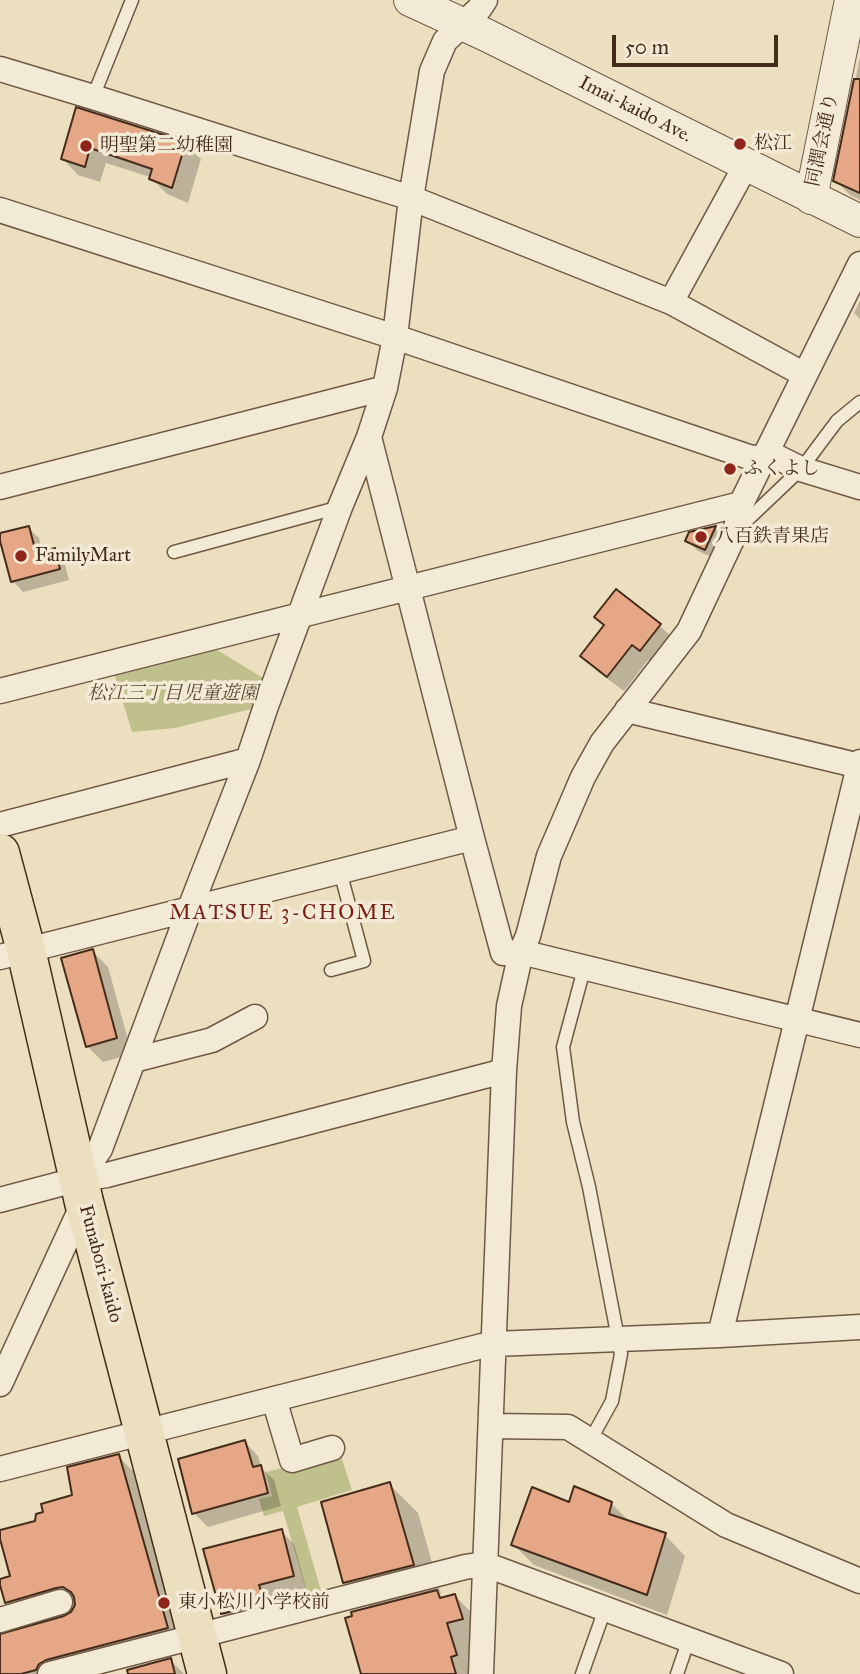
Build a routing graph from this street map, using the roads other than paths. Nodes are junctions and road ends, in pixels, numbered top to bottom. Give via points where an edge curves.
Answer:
1 (132, 0) edge
2 (410, 0) edge
3 (485, 0) edge
4 (851, 0) edge
5 (463, 24) junction
6 (851, 48) edge
7 (0, 69) edge
8 (93, 96) junction
9 (746, 165) junction
10 (411, 198) junction
11 (811, 198) junction
12 (0, 210) edge
13 (860, 221) edge
14 (860, 264) edge
15 (671, 302) junction
16 (394, 337) junction
17 (805, 375) junction
18 (385, 388) junction
19 (860, 402) edge
20 (369, 437) junction
21 (765, 456) junction
22 (801, 468) junction
23 (0, 487) edge
24 (860, 488) edge
25 (741, 504) junction
26 (340, 507) junction
27 (735, 533) junction
28 (174, 552) dead end
29 (409, 589) junction
30 (300, 615) junction
31 (0, 691) edge
32 (627, 710) junction
33 (248, 760) junction
34 (860, 764) edge
35 (0, 825) edge
36 (472, 838) junction
37 (0, 853) edge
38 (340, 871) junction
39 (190, 908) junction
40 (521, 953) junction
41 (13, 954) edge
42 (584, 969) junction
43 (331, 970) dead end
44 (255, 1017) dead end
45 (798, 1020) junction
46 (860, 1035) edge
47 (134, 1060) junction
48 (504, 1071) junction
49 (81, 1191) junction
50 (0, 1199) edge
51 (860, 1328) edge
52 (720, 1335) junction
53 (618, 1340) junction
54 (494, 1344) junction
55 (0, 1384) edge
56 (274, 1399) junction
57 (491, 1426) junction
58 (145, 1433) junction
59 (590, 1441) junction
60 (332, 1448) dead end
61 (0, 1469) edge
62 (484, 1564) junction
63 (860, 1581) edge
64 (60, 1602) dead end
65 (605, 1609) junction
66 (0, 1620) edge
67 (197, 1636) junction
68 (689, 1639) junction
69 (50, 1674) edge
70 (206, 1674) edge
71 (481, 1674) edge
72 (582, 1674) edge
73 (677, 1674) edge
74 (781, 1674) edge

1 - 8 lane
2 - 5 street, Imai-kaido Ave.
3 - 5 street
4 - 6 street, 同潤会通り
5 - 9 street, Imai-kaido Ave.
5 - 10 street via 445,41 432,71
6 - 11 street, 同潤会通り
7 - 8 street
8 - 10 street
9 - 11 street, Imai-kaido Ave.
9 - 15 street
10 - 15 street
10 - 16 street
11 - 13 street, Imai-kaido Ave.
12 - 16 street
14 - 17 street
15 - 17 street
16 - 18 street
16 - 21 street via 752,458
17 - 21 street
18 - 20 street
18 - 23 street
19 - 22 lane via 837,421
20 - 26 street
20 - 29 street
21 - 22 street
21 - 25 street
22 - 24 street
22 - 27 lane
25 - 27 street
25 - 29 street
26 - 28 lane
26 - 30 street
27 - 32 street via 689,631
29 - 30 street
29 - 36 street
30 - 31 street
30 - 33 street
32 - 34 street
32 - 40 street via 583,777 550,856
33 - 35 street
33 - 39 street
34 - 45 street
36 - 38 street
36 - 40 street via 503,953
37 - 41 main road, Funabori-kaido
38 - 39 street
38 - 43 lane via 363,961
39 - 41 street
39 - 47 street
40 - 42 street
40 - 48 street via 509,1006
41 - 49 main road, Funabori-kaido
42 - 45 street
42 - 53 lane via 564,1047 573,1122
44 - 47 street via 212,1040
45 - 46 street
45 - 52 street
47 - 49 street
48 - 49 street via 107,1175
48 - 54 street
49 - 50 street
49 - 55 street
49 - 58 main road, Funabori-kaido
51 - 52 street
52 - 53 street
53 - 54 street
53 - 59 lane via 621,1354 612,1401
54 - 56 street
54 - 57 street
56 - 58 street
56 - 60 street via 292,1460
57 - 59 street via 568,1427
57 - 62 street
58 - 61 street
58 - 67 main road, Funabori-kaido
59 - 63 street via 726,1525
62 - 65 street
62 - 67 street
62 - 71 street
64 - 66 street
65 - 68 street
65 - 72 lane
67 - 69 street
67 - 70 main road, Funabori-kaido
68 - 73 lane
68 - 74 street

